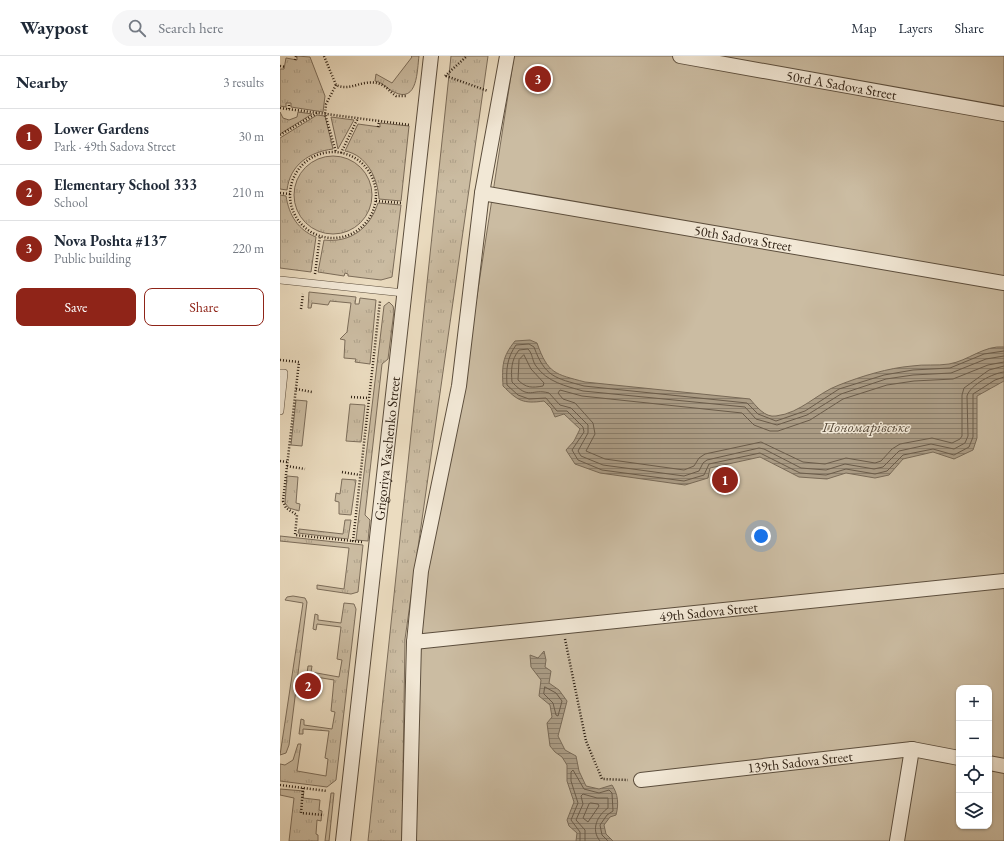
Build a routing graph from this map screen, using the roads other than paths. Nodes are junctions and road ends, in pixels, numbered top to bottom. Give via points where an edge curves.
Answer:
1 (431, 56) edge
2 (507, 56) edge
3 (680, 56) edge
4 (1004, 114) edge
5 (482, 192) junction
6 (280, 280) edge
7 (1004, 284) edge
8 (404, 293) junction
9 (280, 373) edge
10 (280, 411) edge
11 (1004, 581) edge
12 (414, 642) junction
13 (912, 750) junction
14 (956, 757) edge
15 (992, 764) edge
16 (1004, 766) edge
17 (641, 780) road end
18 (343, 841) edge
19 (409, 841) edge
20 (897, 841) edge

1 - 8 street, Grigoriya Vaschenko Street
2 - 5 street
3 - 4 street, 50rd A Sadova Street
5 - 7 street, 50th Sadova Street
5 - 12 street via 459,386 421,571
6 - 8 lane
8 - 18 street, Grigoriya Vaschenko Street
9 - 10 lane via 284,373
11 - 12 street, 49th Sadova Street
12 - 19 street
13 - 14 street, 139th Sadova Street
13 - 17 street, 139th Sadova Street
13 - 20 street
15 - 16 street

